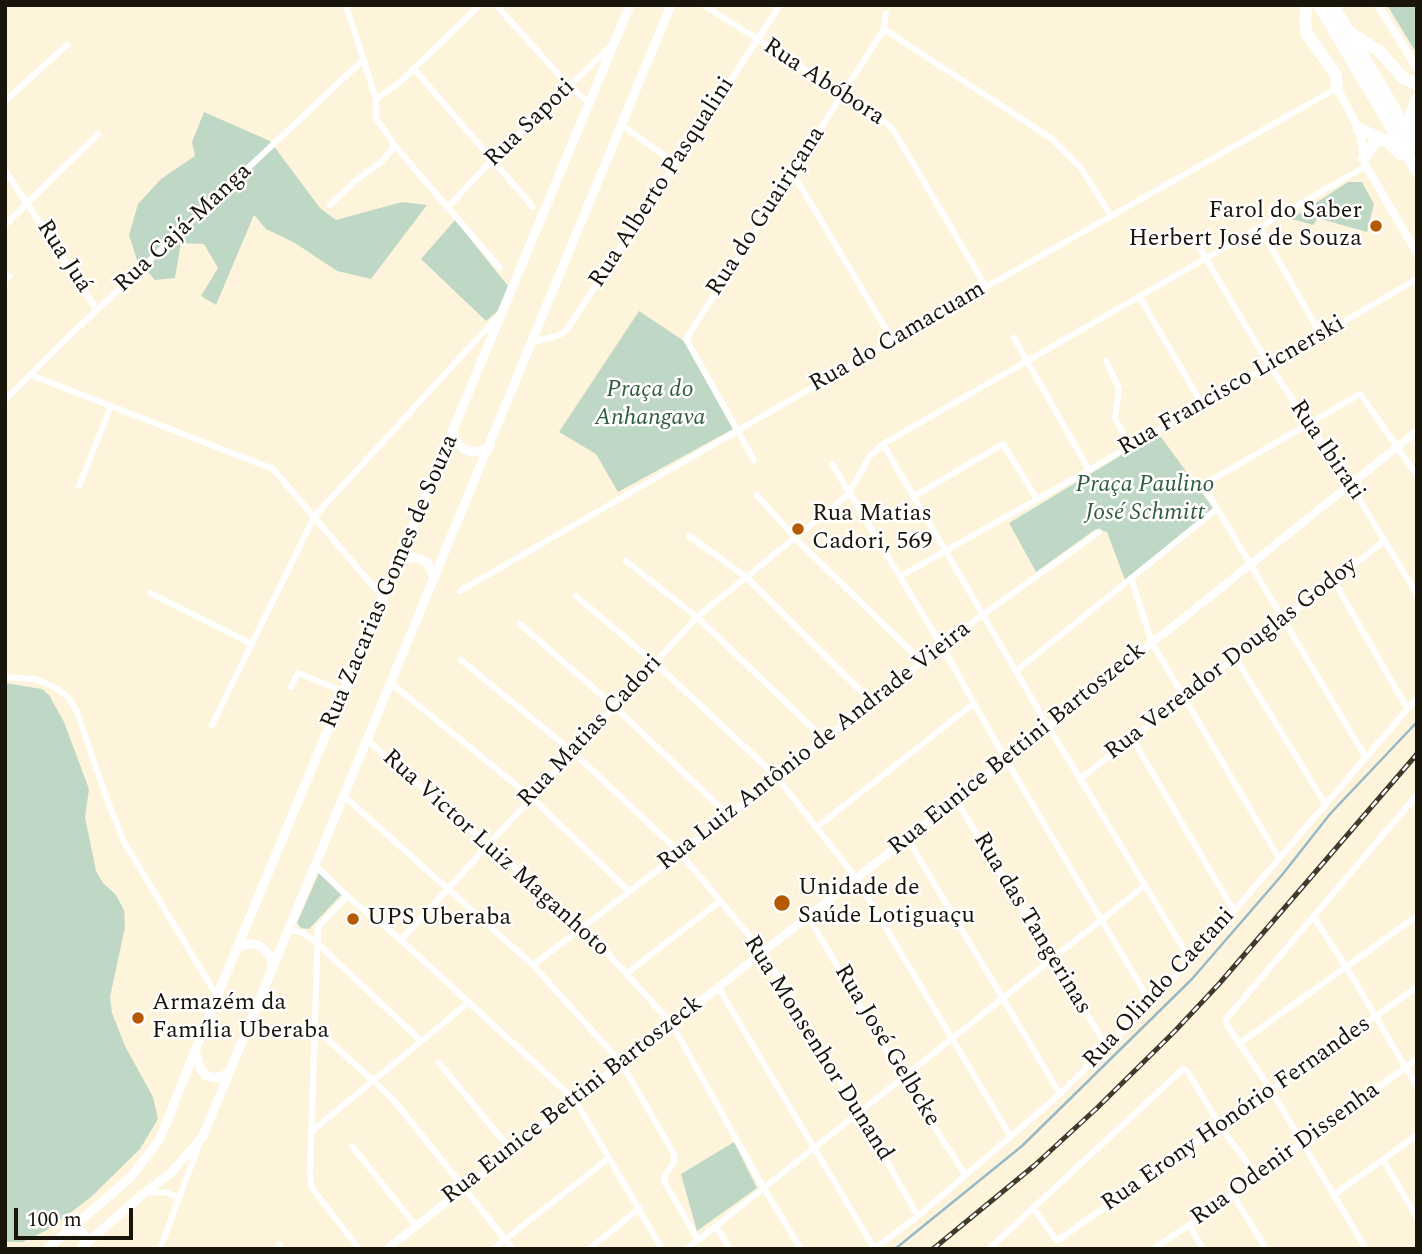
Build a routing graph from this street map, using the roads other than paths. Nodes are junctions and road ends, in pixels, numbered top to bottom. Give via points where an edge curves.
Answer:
1 (346, 5) edge
2 (480, 5) edge
3 (496, 5) edge
4 (630, 5) edge
5 (671, 5) edge
6 (704, 5) edge
7 (780, 5) edge
8 (1307, 5) edge
9 (1319, 5) edge
10 (1333, 5) edge
11 (1378, 5) edge
12 (886, 13) dead end
13 (884, 29) junction
14 (1348, 31) junction
15 (757, 39) junction
16 (616, 40) junction
17 (67, 45) dead end
18 (364, 59) junction
19 (1417, 68) edge
20 (414, 69) junction
21 (1417, 84) edge
22 (569, 86) junction
23 (1337, 88) junction
24 (842, 94) junction
25 (376, 99) junction
26 (1417, 99) edge
27 (5, 101) edge
28 (590, 103) junction
29 (622, 125) junction
30 (1359, 129) junction
31 (98, 134) dead end
32 (1387, 141) junction
33 (1415, 145) edge
34 (395, 146) junction
35 (492, 160) junction
36 (1365, 162) junction
37 (676, 164) junction
38 (5, 170) edge
39 (792, 172) junction
40 (1417, 172) edge
41 (28, 204) junction
42 (330, 205) dead end
43 (533, 207) dead end
44 (447, 208) junction
45 (1111, 216) junction
46 (5, 225) edge
47 (1260, 228) junction
48 (1194, 237) dead end
49 (1417, 253) edge
50 (1206, 258) junction
51 (500, 268) dead end
52 (1417, 279) edge
53 (986, 287) junction
54 (1139, 296) junction
55 (97, 310) junction
56 (504, 310) junction
57 (1321, 335) junction
58 (1014, 338) dead end
59 (893, 341) junction
60 (533, 342) junction
61 (470, 347) junction
62 (486, 353) junction
63 (1027, 360) junction
64 (1106, 361) dead end
65 (1269, 365) junction
66 (31, 375) junction
67 (5, 400) edge
68 (1202, 404) junction
69 (111, 406) junction
70 (1308, 424) junction
71 (1417, 430) edge
72 (453, 431) junction
73 (738, 431) junction
74 (883, 444) junction
75 (1398, 445) junction
76 (1130, 446) junction
77 (490, 447) junction
78 (754, 460) dead end
79 (832, 464) dead end
80 (1089, 470) junction
81 (1417, 475) edge
82 (1350, 484) junction
83 (79, 486) dead end
84 (849, 494) junction
85 (757, 495) dead end
86 (913, 497) junction
87 (1037, 499) junction
88 (1217, 509) junction
89 (314, 517) junction
90 (1099, 532) dead end
91 (689, 536) dead end
92 (794, 537) junction
93 (1384, 541) junction
94 (945, 551) junction
95 (626, 561) dead end
96 (1250, 564) junction
97 (398, 566) junction
98 (901, 576) junction
99 (746, 577) junction
100 (1131, 578) junction
101 (434, 579) junction
102 (1334, 581) junction
103 (460, 591) dead end
104 (150, 593) dead end
105 (1417, 593) edge
106 (576, 596) dead end
107 (384, 598) junction
108 (982, 615) junction
109 (697, 617) junction
110 (1282, 620) junction
111 (520, 624) dead end
112 (1152, 643) junction
113 (252, 644) junction
114 (943, 648) junction
115 (1235, 657) junction
116 (461, 660) dead end
117 (655, 663) junction
118 (923, 663) junction
119 (1016, 671) junction
120 (5, 677) edge
121 (392, 684) junction
122 (291, 687) dead end
123 (345, 692) junction
124 (1184, 697) junction
125 (1417, 698) edge
126 (872, 702) junction
127 (973, 704) junction
128 (614, 706) junction
129 (1408, 708) junction
130 (212, 725) dead end
131 (1048, 726) junction
132 (1132, 738) junction
133 (824, 739) junction
134 (368, 741) junction
135 (573, 752) junction
136 (1365, 756) junction
137 (1006, 760) junction
138 (776, 776) junction
139 (1080, 779) junction
140 (1417, 795) edge
141 (345, 797) junction
142 (531, 797) junction
143 (956, 800) junction
144 (1326, 805) junction
145 (727, 815) junction
146 (816, 828) junction
147 (907, 838) junction
148 (488, 843) junction
149 (680, 853) junction
150 (1279, 858) junction
151 (316, 866) junction
152 (856, 878) junction
153 (1144, 886) junction
154 (447, 887) junction
155 (629, 891) junction
156 (347, 896) junction
157 (720, 901) junction
158 (1234, 911) junction
159 (808, 916) junction
160 (1312, 916) junction
161 (1417, 916) edge
162 (1100, 921) junction
163 (583, 926) junction
164 (318, 927) junction
165 (288, 929) junction
166 (303, 933) junction
167 (401, 940) junction
168 (317, 943) junction
169 (237, 948) junction
170 (762, 952) junction
171 (1052, 960) junction
172 (1191, 961) junction
173 (533, 965) junction
174 (272, 968) junction
175 (1347, 968) junction
176 (626, 974) junction
177 (1417, 987) edge
178 (718, 988) junction
179 (217, 996) junction
180 (1003, 1000) junction
181 (469, 1002) junction
182 (1151, 1003) junction
183 (1376, 1017) junction
184 (672, 1024) junction
185 (315, 1028) junction
186 (952, 1040) junction
187 (421, 1041) junction
188 (1240, 1043) junction
189 (1107, 1047) junction
190 (195, 1052) junction
191 (1417, 1059) edge
192 (439, 1063) dead end
193 (622, 1064) junction
194 (1405, 1067) junction
195 (231, 1069) junction
196 (903, 1079) junction
197 (372, 1080) junction
198 (1417, 1087) edge
199 (1271, 1090) junction
200 (1060, 1094) junction
201 (575, 1100) junction
202 (859, 1113) junction
203 (1220, 1126) junction
204 (312, 1130) junction
205 (1417, 1135) edge
206 (203, 1136) junction
207 (1011, 1137) junction
208 (1303, 1142) junction
209 (352, 1146) dead end
210 (814, 1150) junction
211 (512, 1151) junction
212 (609, 1158) junction
213 (1383, 1160) junction
214 (965, 1174) junction
215 (1257, 1176) junction
216 (764, 1187) junction
217 (464, 1188) junction
218 (1232, 1193) junction
219 (143, 1194) junction
220 (1334, 1195) junction
221 (179, 1198) junction
222 (640, 1208) junction
223 (1034, 1208) junction
224 (918, 1216) junction
225 (1417, 1216) edge
226 (1189, 1225) junction
227 (416, 1226) junction
228 (716, 1226) junction
229 (71, 1230) junction
230 (505, 1239) junction
231 (698, 1240) junction
232 (82, 1247) edge
233 (47, 1249) edge
234 (160, 1249) edge
235 (359, 1249) edge
236 (387, 1249) edge
237 (493, 1249) edge
238 (513, 1249) edge
239 (589, 1249) edge
240 (663, 1249) edge
241 (687, 1249) edge
242 (730, 1249) edge
243 (801, 1249) edge
244 (874, 1249) edge
245 (989, 1249) edge
246 (1153, 1249) edge
247 (1203, 1249) edge
248 (1266, 1249) edge
249 (1366, 1249) edge

1 - 18 street
2 - 20 street
3 - 22 street
4 - 16 main road, Rua Zacarias Gomes de Souza
5 - 29 main road, Rua Zacarias Gomes de Souza
6 - 15 street, Rua Abóbora
7 - 15 street, Rua Alberto Pasqualini
8 - 23 highway via 1307,34 1336,75
9 - 40 highway
10 - 14 highway
11 - 19 street
12 - 13 street, Rua do Guairiçana
13 - 24 street, Rua do Guairiçana
13 - 45 street via 1052,139 1081,167
14 - 21 highway via 1380,51 1403,78
14 - 33 highway
15 - 24 street, Rua Abóbora
15 - 37 street, Rua Alberto Pasqualini
16 - 22 street, Rua Sapoti
16 - 28 main road, Rua Zacarias Gomes de Souza
17 - 27 street
18 - 25 street
18 - 55 street, Rua Cajá-Manga
20 - 25 street
20 - 35 street
22 - 28 street
22 - 35 street, Rua Sapoti
23 - 30 street
23 - 45 street, Rua do Camacuam
24 - 39 street, Rua do Guairiçana
24 - 53 street, Rua Abóbora via 894,131
25 - 34 street via 376,118
26 - 33 highway via 1411,116
28 - 56 main road, Rua Zacarias Gomes de Souza
29 - 37 street
29 - 60 main road, Rua Zacarias Gomes de Souza
30 - 32 highway
30 - 36 street
31 - 41 street
32 - 36 highway via 1376,140
32 - 40 highway
34 - 42 street
34 - 44 street
35 - 43 street
35 - 44 street, Rua Sapoti
36 - 47 street
36 - 49 street
37 - 60 street, Rua Alberto Pasqualini via 568,328 560,335
38 - 41 street, Rua Juá
39 - 59 street
39 - 73 street, Rua do Guairiçana via 686,338
41 - 46 street
41 - 55 street, Rua Juá
44 - 51 street
45 - 53 street, Rua do Camacuam
47 - 50 street
47 - 57 street
48 - 50 street, Rua Ibirati
50 - 54 street
50 - 65 street, Rua Ibirati
52 - 57 street, Rua Francisco Licnerski
53 - 59 street, Rua do Camacuam
54 - 63 street
54 - 68 street
55 - 66 street, Rua Cajá-Manga
56 - 61 street
56 - 62 main road, Rua Zacarias Gomes de Souza
57 - 65 street, Rua Francisco Licnerski
58 - 63 street
59 - 73 street, Rua do Camacuam
60 - 77 main road, Rua Zacarias Gomes de Souza
61 - 62 street via 475,344
61 - 89 street
62 - 72 main road, Rua Zacarias Gomes de Souza
63 - 74 street
63 - 80 street
64 - 76 street via 1119,389 1115,418
65 - 68 street, Rua Francisco Licnerski
65 - 70 street, Rua Ibirati
66 - 67 street, Rua Cajá-Manga
66 - 69 street
68 - 76 street, Rua Francisco Licnerski
69 - 83 street
69 - 89 street via 273,469
70 - 75 street via 1360,394
70 - 82 street, Rua Ibirati
70 - 88 street via 1203,485
71 - 75 street, Rua Eunice Bettini Bartoszeck
72 - 77 main road via 455,440 471,452
72 - 97 main road, Rua Zacarias Gomes de Souza
73 - 78 street
73 - 103 street, Rua do Camacuam
74 - 84 street via 869,457
74 - 86 street
75 - 81 street
75 - 82 street, Rua Eunice Bettini Bartoszeck
76 - 80 street, Rua Francisco Licnerski
77 - 101 main road, Rua Zacarias Gomes de Souza
79 - 84 street
80 - 87 street, Rua Francisco Licnerski
82 - 93 street, Rua Ibirati
82 - 96 street, Rua Eunice Bettini Bartoszeck
84 - 92 street, Rua Matias Cadori
84 - 98 street
85 - 92 street
86 - 87 street via 1003,444
86 - 94 street
87 - 94 street, Rua Francisco Licnerski
88 - 96 street
88 - 100 street
89 - 107 street
89 - 113 street
90 - 108 street, Rua Luiz Antônio de Andrade Vieira
91 - 99 street
92 - 99 street, Rua Matias Cadori
92 - 118 street
93 - 102 street, Rua Vereador Douglas Godoy
93 - 105 street, Rua Ibirati
94 - 98 street, Rua Francisco Licnerski
94 - 108 street
95 - 109 street
96 - 110 street
96 - 112 street, Rua Eunice Bettini Bartoszeck
97 - 101 main road via 404,560 421,559 428,563
97 - 107 main road, Rua Zacarias Gomes de Souza
98 - 114 street
99 - 109 street, Rua Matias Cadori
99 - 126 street
100 - 112 street
100 - 119 street
101 - 121 main road, Rua Zacarias Gomes de Souza
102 - 110 street, Rua Vereador Douglas Godoy
102 - 129 street
104 - 113 street
106 - 117 street
107 - 123 main road, Rua Zacarias Gomes de Souza
108 - 114 street, Rua Luiz Antônio de Andrade Vieira
108 - 119 street
109 - 117 street, Rua Matias Cadori
109 - 133 street
110 - 115 street, Rua Vereador Douglas Godoy
110 - 136 street
111 - 128 street
112 - 124 street
112 - 131 street, Rua Eunice Bettini Bartoszeck
113 - 130 street
114 - 118 street, Rua Luiz Antônio de Andrade Vieira
114 - 127 street
115 - 124 street, Rua Vereador Douglas Godoy
115 - 144 street
116 - 135 street, Rua Monsenhor Dunand
117 - 128 street, Rua Matias Cadori
117 - 138 street
118 - 126 street, Rua Luiz Antônio de Andrade Vieira
119 - 131 street
120 - 179 street via 35,679 69,698 124,842
121 - 134 main road, Rua Zacarias Gomes de Souza
121 - 142 street
122 - 123 street via 300,673
123 - 169 main road, Rua Zacarias Gomes de Souza
124 - 132 street, Rua Vereador Douglas Godoy
124 - 150 street
125 - 129 street, Rua Olindo Caetani
126 - 133 street, Rua Luiz Antônio de Andrade Vieira
127 - 137 street
127 - 146 street
128 - 135 street, Rua Matias Cadori
128 - 145 street
129 - 136 street, Rua Olindo Caetani
131 - 137 street, Rua Eunice Bettini Bartoszeck
131 - 139 street
132 - 139 street, Rua Vereador Douglas Godoy
132 - 158 street
133 - 138 street, Rua Luiz Antônio de Andrade Vieira
134 - 141 main road, Rua Zacarias Gomes de Souza
134 - 148 street, Rua Victor Luiz Maganhoto
135 - 142 street, Rua Matias Cadori
135 - 149 street, Rua Monsenhor Dunand
136 - 144 street, Rua Olindo Caetani
137 - 143 street, Rua Eunice Bettini Bartoszeck
137 - 162 street
138 - 145 street, Rua Luiz Antônio de Andrade Vieira
138 - 146 street
139 - 153 street
140 - 160 street
141 - 151 main road, Rua Zacarias Gomes de Souza
141 - 154 street
142 - 148 street, Rua Matias Cadori
142 - 155 street
143 - 147 street, Rua Eunice Bettini Bartoszeck
143 - 171 street, Rua das Tangerinas
144 - 150 street, Rua Olindo Caetani
145 - 149 street, Rua Luiz Antônio de Andrade Vieira
146 - 152 street
147 - 152 street, Rua Eunice Bettini Bartoszeck
147 - 180 street
148 - 154 street, Rua Matias Cadori
148 - 163 street, Rua Victor Luiz Maganhoto
149 - 155 street, Rua Luiz Antônio de Andrade Vieira
149 - 157 street, Rua Monsenhor Dunand
150 - 158 street, Rua Olindo Caetani
151 - 156 street
151 - 165 main road, Rua Zacarias Gomes de Souza
152 - 159 street, Rua Eunice Bettini Bartoszeck
152 - 186 street
153 - 162 street
153 - 172 street
154 - 167 street, Rua Matias Cadori
154 - 173 street
155 - 163 street, Rua Luiz Antônio de Andrade Vieira
156 - 164 street
156 - 167 street
157 - 170 street, Rua Monsenhor Dunand
157 - 176 street
158 - 172 street, Rua Olindo Caetani
159 - 170 street, Rua Eunice Bettini Bartoszeck
159 - 196 street, Rua José Gelbcke
160 - 175 street
160 - 188 street via 1226,1019
161 - 175 street
162 - 171 street
162 - 182 street
163 - 173 street, Rua Luiz Antônio de Andrade Vieira
163 - 176 street, Rua Victor Luiz Maganhoto
164 - 166 street
164 - 168 street
165 - 166 street
165 - 174 main road, Rua Zacarias Gomes de Souza
166 - 168 street
167 - 181 street
168 - 185 street
168 - 187 street
169 - 174 main road via 256,944 270,957
169 - 179 main road, Rua Zacarias Gomes de Souza
170 - 178 street, Rua Eunice Bettini Bartoszeck
170 - 202 street, Rua Monsenhor Dunand
171 - 180 street
171 - 189 street, Rua das Tangerinas
172 - 182 street, Rua Olindo Caetani
173 - 193 street
174 - 195 main road, Rua Zacarias Gomes de Souza
175 - 183 street
175 - 188 street
176 - 184 street, Rua Victor Luiz Maganhoto
177 - 183 street, Rua Erony Honório Fernandes
178 - 184 street, Rua Eunice Bettini Bartoszeck
178 - 210 street
179 - 190 main road, Rua Zacarias Gomes de Souza
180 - 186 street
180 - 200 street
181 - 187 street
181 - 201 street
182 - 189 street, Rua Olindo Caetani
183 - 194 street
183 - 199 street, Rua Erony Honório Fernandes
184 - 193 street, Rua Eunice Bettini Bartoszeck
184 - 216 street, Rua Victor Luiz Maganhoto
185 - 197 street
185 - 204 street
186 - 196 street
186 - 207 street
187 - 197 street
188 - 199 street
189 - 200 street, Rua Olindo Caetani
190 - 195 main road via 208,1076 216,1078
190 - 229 main road, Rua Zacarias Gomes de Souza via 160,1139 148,1157
191 - 194 street, Rua Odenir Dissenha
192 - 211 street
193 - 201 street, Rua Eunice Bettini Bartoszeck
193 - 231 street via 674,1154 664,1181
194 - 198 street
194 - 208 street, Rua Odenir Dissenha
195 - 206 main road, Rua Zacarias Gomes de Souza
196 - 202 street
196 - 214 street, Rua José Gelbcke
197 - 204 street
197 - 217 street via 392,1098
199 - 203 street, Rua Erony Honório Fernandes
199 - 208 street
200 - 207 street, Rua Olindo Caetani
201 - 211 street, Rua Eunice Bettini Bartoszeck
201 - 212 street
202 - 210 street
202 - 224 street, Rua Monsenhor Dunand
203 - 215 street
203 - 223 street, Rua Erony Honório Fernandes via 1057,1241
203 - 223 street via 1183,1069
204 - 235 street via 312,1188
205 - 213 street
206 - 219 main road, Rua Zacarias Gomes de Souza via 172,1173
206 - 221 street
207 - 214 street, Rua Olindo Caetani
208 - 215 street, Rua Odenir Dissenha
208 - 220 street
209 - 227 street
210 - 216 street
210 - 244 street
211 - 217 street, Rua Eunice Bettini Bartoszeck
212 - 222 street
212 - 230 street
213 - 220 street
213 - 225 street
214 - 224 street, Rua Olindo Caetani
215 - 218 street, Rua Odenir Dissenha
216 - 228 street
216 - 243 street, Rua Victor Luiz Maganhoto
217 - 227 street, Rua Eunice Bettini Bartoszeck
217 - 230 street
218 - 226 street, Rua Odenir Dissenha
218 - 248 street
219 - 221 street via 165,1192
219 - 232 main road, Rua Zacarias Gomes de Souza
220 - 249 street
221 - 234 street
222 - 239 street
222 - 240 street
223 - 245 street
224 - 244 street, Rua Olindo Caetani
226 - 246 street, Rua Odenir Dissenha
226 - 247 street
227 - 236 street, Rua Eunice Bettini Bartoszeck
228 - 231 street
228 - 242 street
229 - 232 main road via 83,1233
229 - 233 main road, Rua Zacarias Gomes de Souza
230 - 237 street
230 - 238 street
231 - 241 street

